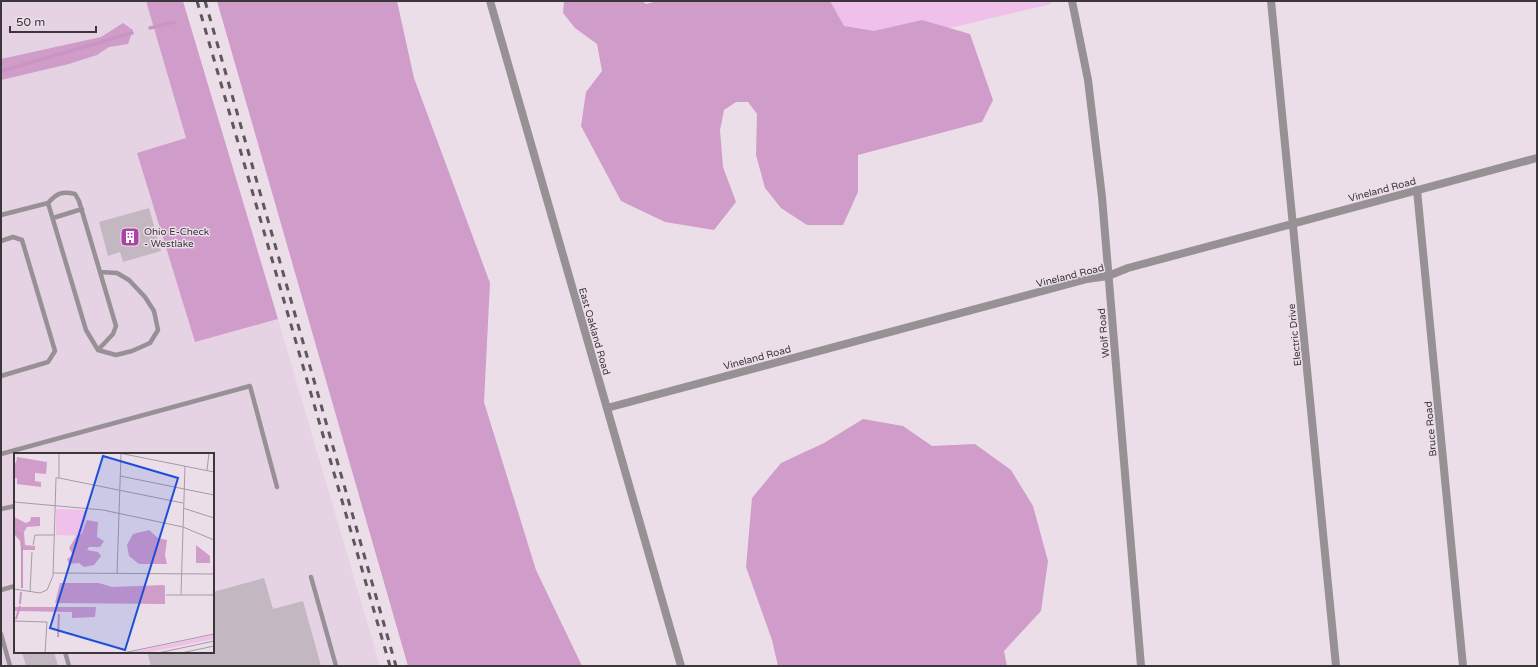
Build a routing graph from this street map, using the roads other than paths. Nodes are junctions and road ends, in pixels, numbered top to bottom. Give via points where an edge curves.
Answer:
1 (490, 1) edge
2 (1072, 1) edge
3 (1271, 1) edge
4 (1537, 158) edge
5 (1417, 190) junction
6 (48, 202) junction
7 (82, 209) junction
8 (1, 215) edge
9 (53, 218) junction
10 (1293, 223) junction
11 (1, 241) edge
12 (100, 272) junction
13 (1108, 276) junction
14 (98, 350) junction
15 (1, 376) edge
16 (607, 408) junction
17 (1, 454) edge
18 (277, 488) dead end
19 (14, 506) edge
20 (1, 509) edge
21 (311, 577) dead end
22 (14, 586) edge
23 (1, 590) edge
24 (1, 634) edge
25 (65, 653) edge
26 (10, 666) edge
27 (69, 666) edge
28 (336, 666) edge
29 (681, 666) edge
30 (1141, 666) edge
31 (1336, 666) edge
32 (1463, 666) edge

1 - 16 street, East Oakland Road
2 - 13 street, Wolf Road via 1088,80
3 - 10 street, Electric Drive
4 - 5 street, Vineland Road
5 - 10 street, Vineland Road
5 - 32 street, Bruce Road
6 - 7 lane via 54,195 65,192 75,194
6 - 8 lane
6 - 9 lane
7 - 9 lane
7 - 12 lane
9 - 14 lane via 86,330
10 - 13 street, Vineland Road
10 - 31 street, Electric Drive
11 - 15 lane via 13,237 22,240 54,351 48,362
12 - 14 lane via 116,326 113,334
12 - 14 lane via 117,273 129,280 154,311 158,330 150,343 132,351 116,355
13 - 16 street, Vineland Road via 1088,279
13 - 30 street, Wolf Road
16 - 29 street, East Oakland Road
17 - 18 lane via 250,386
19 - 20 lane
21 - 28 lane
22 - 23 lane
24 - 26 lane
25 - 27 lane

